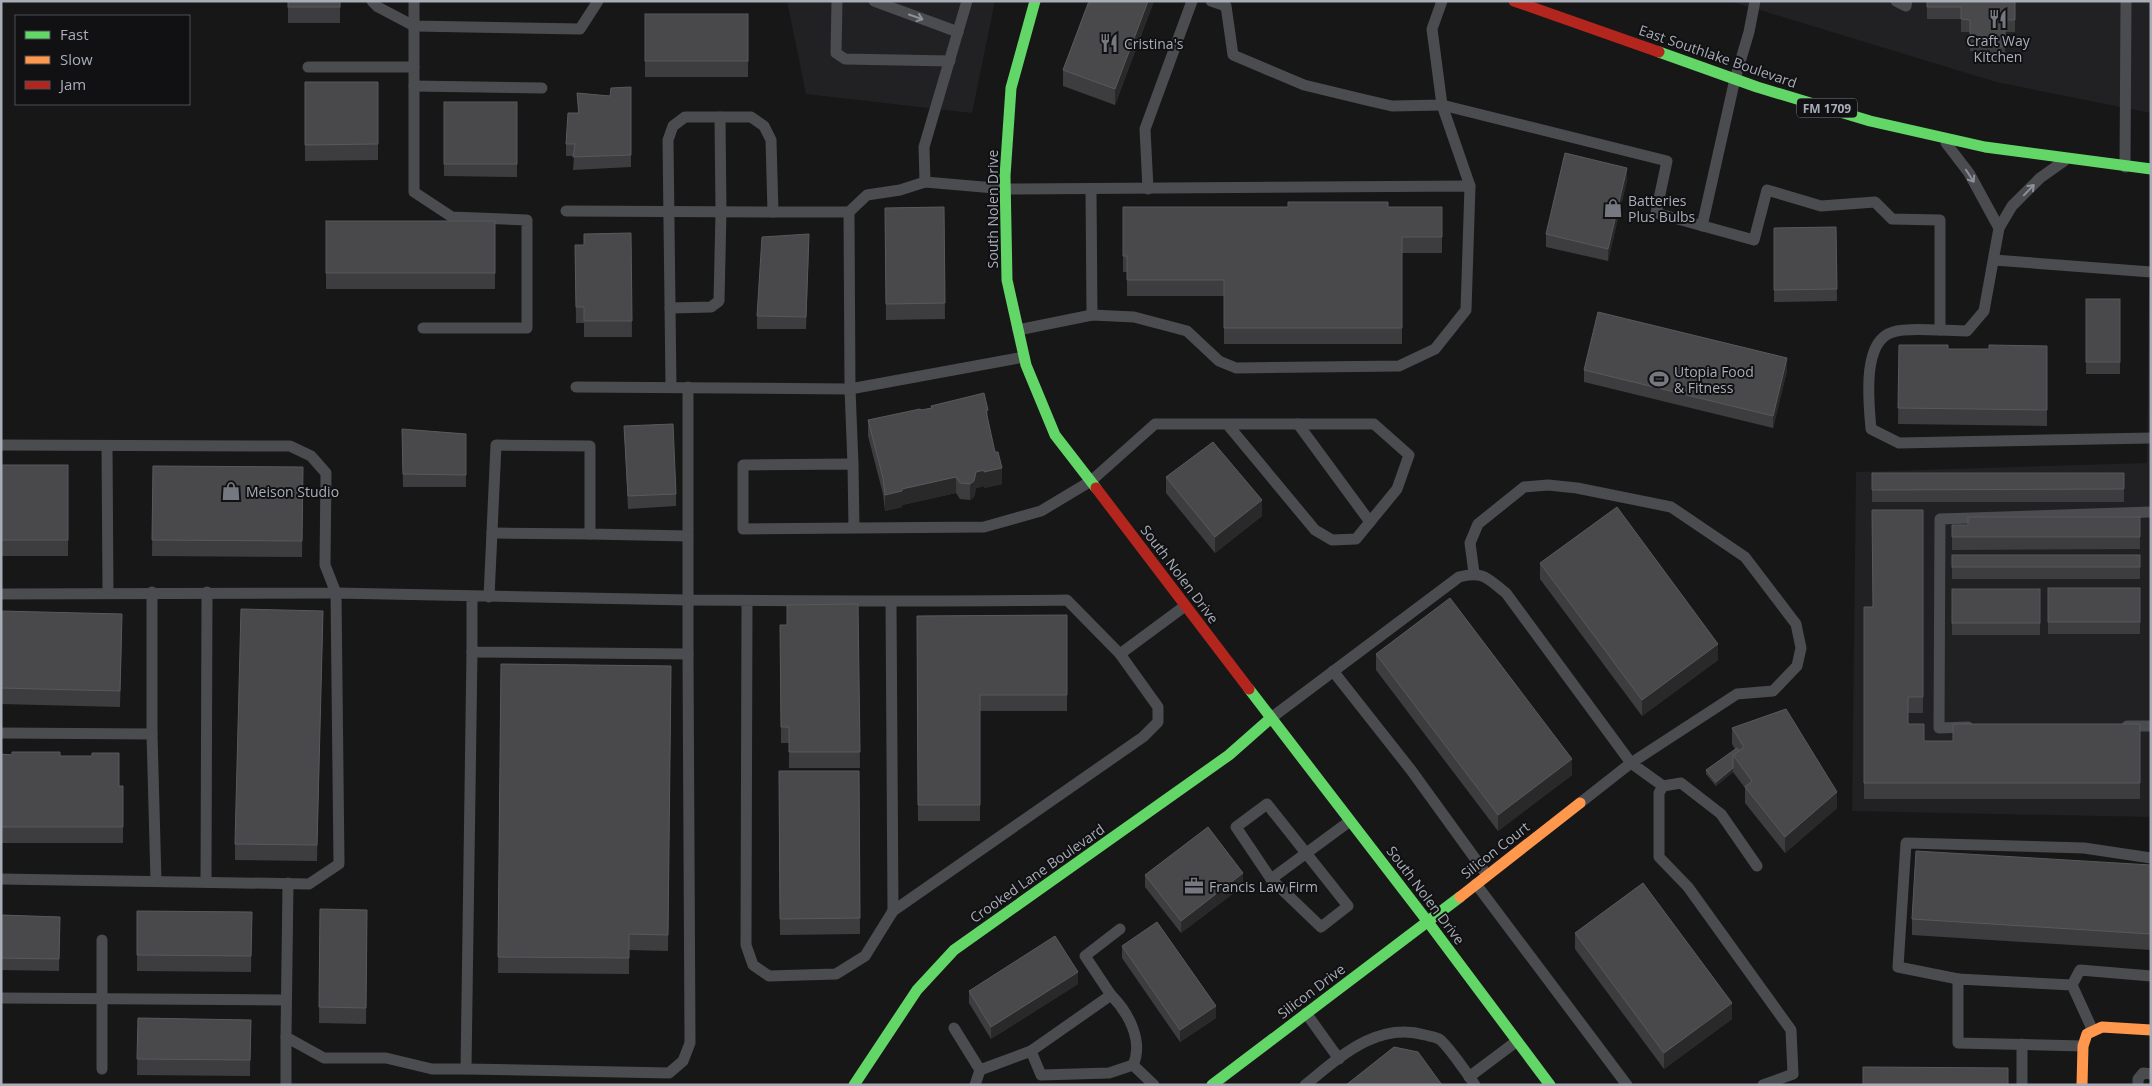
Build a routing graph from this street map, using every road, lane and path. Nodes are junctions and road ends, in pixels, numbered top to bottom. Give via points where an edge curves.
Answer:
1 (372, 1) edge
2 (414, 1) edge
3 (598, 1) edge
4 (837, 1) edge
5 (874, 1) edge
6 (967, 1) edge
7 (1035, 1) edge
8 (1192, 1) edge
9 (1211, 1) edge
10 (1442, 1) edge
11 (1514, 1) edge
12 (1755, 1) edge
13 (1896, 1) edge
14 (1907, 1) edge
15 (2126, 1) edge
16 (414, 26) junction
17 (958, 32) junction
18 (950, 61) junction
19 (308, 67) dead end
20 (414, 67) junction
21 (1735, 79) junction
22 (414, 86) junction
23 (542, 88) dead end
24 (1442, 105) junction
25 (720, 117) junction
26 (1941, 137) junction
27 (2066, 159) junction
28 (2125, 167) junction
29 (2151, 169) edge
30 (924, 182) junction
31 (1470, 186) junction
32 (1148, 188) junction
33 (1006, 189) junction
34 (1091, 189) junction
35 (566, 211) dead end
36 (668, 212) junction
37 (721, 212) junction
38 (773, 212) junction
39 (849, 212) junction
40 (1702, 226) junction
41 (1999, 228) junction
42 (1994, 260) junction
43 (2151, 272) edge
44 (670, 308) junction
45 (1092, 315) junction
46 (423, 328) dead end
47 (1018, 330) junction
48 (1940, 330) junction
49 (1024, 357) junction
50 (576, 386) dead end
51 (671, 387) junction
52 (688, 387) junction
53 (850, 389) junction
54 (1227, 424) junction
55 (1298, 424) junction
56 (2151, 438) edge
57 (1, 445) edge
58 (107, 446) junction
59 (852, 464) junction
60 (1091, 481) junction
61 (2151, 512) edge
62 (1370, 522) junction
63 (854, 528) junction
64 (492, 533) junction
65 (590, 534) junction
66 (688, 536) junction
67 (1474, 573) junction
68 (152, 592) junction
69 (207, 592) junction
70 (108, 593) junction
71 (336, 593) junction
72 (1, 594) edge
73 (472, 597) junction
74 (489, 597) junction
75 (688, 600) junction
76 (746, 601) junction
77 (891, 602) junction
78 (1185, 606) junction
79 (472, 652) junction
80 (688, 654) junction
81 (1120, 654) junction
82 (1333, 671) junction
83 (1270, 718) junction
84 (2112, 726) edge
85 (2151, 726) edge
86 (1978, 727) edge
87 (1, 733) edge
88 (152, 734) junction
89 (1631, 762) junction
90 (1663, 786) junction
91 (1580, 803) joint
92 (1350, 821) junction
93 (1306, 853) junction
94 (2151, 858) edge
95 (1757, 866) dead end
96 (1488, 875) junction
97 (1271, 878) junction
98 (1, 879) edge
99 (156, 881) junction
100 (206, 882) junction
101 (288, 883) junction
102 (1476, 884) junction
103 (892, 911) junction
104 (1428, 922) junction
105 (1120, 929) dead end
106 (102, 940) dead end
107 (2151, 976) edge
108 (1958, 979) junction
109 (2072, 985) junction
110 (1111, 995) junction
111 (1, 998) edge
112 (103, 999) junction
113 (286, 1000) junction
114 (1306, 1013) junction
115 (954, 1028) dead end
116 (2151, 1030) edge
117 (2093, 1031) junction
118 (286, 1037) junction
119 (1517, 1041) junction
120 (2022, 1044) junction
121 (2083, 1046) junction
122 (1031, 1051) junction
123 (1339, 1059) junction
124 (1132, 1064) junction
125 (102, 1069) dead end
126 (466, 1070) junction
127 (980, 1070) junction
128 (2151, 1074) edge
129 (1472, 1081) edge
130 (286, 1085) edge
131 (854, 1085) edge
132 (975, 1085) edge
133 (1154, 1085) edge
134 (1212, 1085) edge
135 (1305, 1085) edge
136 (1550, 1085) edge
137 (1627, 1085) edge
138 (1763, 1085) edge
139 (2022, 1085) edge
140 (2082, 1085) edge
141 (2138, 1085) edge

1 - 16 lane
2 - 16 lane
3 - 16 lane via 580,29
4 - 18 lane via 836,53 845,59
5 -> 17 lane
6 - 17 lane
7 - 33 street, South Nolen Drive via 1011,88
8 - 32 lane via 1145,129
9 - 24 lane via 1226,6 1233,55 1304,85 1375,102 1392,106
10 - 24 lane via 1432,29
11 - 21 street, East Southlake Boulevard / FM 1709
12 - 21 lane
13 - 14 lane via 1906,6
15 - 28 lane
16 - 20 lane
17 - 18 lane
18 - 30 lane via 924,147
19 - 20 lane
20 - 22 lane
21 - 26 street, East Southlake Boulevard / FM 1709 via 1870,121
21 - 40 lane
22 - 23 lane
22 - 46 lane via 414,192 452,217 527,220 527,328
24 - 31 lane
24 - 40 lane via 1667,161 1656,213
25 - 36 lane via 685,117 673,126 668,140
25 - 37 lane
25 - 38 lane via 751,117 764,126 771,140
26 - 27 street, East Southlake Boulevard / FM 1709
26 -> 41 lane via 1969,173
27 - 28 street, East Southlake Boulevard / FM 1709
41 -> 27 lane via 2012,206 2040,178
28 - 29 street, East Southlake Boulevard / FM 1709
30 - 33 lane
30 - 39 lane via 867,195
31 - 32 lane
31 - 45 lane via 1466,310 1435,349 1399,366 1236,368 1219,361 1187,331 1134,317
32 - 34 lane
33 - 34 lane
33 - 47 street, South Nolen Drive via 1007,280
34 - 45 lane
35 - 36 lane
36 - 37 lane
36 - 44 lane
37 - 38 lane
37 - 44 lane via 719,301 711,307
38 - 39 lane
39 - 53 lane
40 - 48 lane via 1754,240 1767,190 1821,206 1875,202 1892,220 1940,220
41 - 42 lane
42 - 43 lane
42 - 48 lane via 1984,311 1967,330
44 - 51 lane
45 - 47 lane
47 - 49 street, South Nolen Drive
48 - 56 lane via 1892,332 1875,346 1868,385 1872,429 1899,443
49 - 53 lane
49 - 60 street, South Nolen Drive via 1055,434
50 - 51 lane
51 - 52 lane
52 - 53 lane
52 - 66 lane
53 - 59 lane
54 - 55 lane
54 - 60 lane via 1156,424
54 - 62 lane via 1315,530 1332,540 1356,540
55 - 62 lane
55 - 62 lane via 1374,424 1409,455 1397,489
57 - 58 lane
58 - 70 lane
58 - 71 lane via 290,446 312,456 326,473 325,565
59 - 63 lane
59 - 63 lane via 743,466 743,529
60 - 63 lane via 1041,511 984,527
60 - 78 street, South Nolen Drive
61 - 86 lane via 1940,519 1939,728
64 - 65 lane
64 - 65 lane via 496,445 534,445 590,446
64 - 74 lane
65 - 66 lane
66 - 75 lane
67 - 82 lane via 1459,577
67 - 89 lane via 1488,578 1506,593
67 - 89 lane via 1470,542 1478,524 1524,486 1577,488 1671,507 1745,557 1796,624 1801,648 1797,666 1773,691 1737,694
68 - 69 lane
68 - 70 lane
68 - 88 lane
69 - 71 lane
69 - 100 lane
70 - 72 lane
71 - 73 lane
71 - 101 lane via 339,864 309,884
73 - 74 lane
73 - 79 lane
74 - 75 lane
75 - 76 lane
75 - 80 lane
76 - 77 lane
76 - 103 lane via 746,945 753,965 770,976 836,974 866,956
77 - 81 lane via 1067,600
77 - 103 lane
78 - 81 lane
78 - 83 street, South Nolen Drive
79 - 80 lane
79 - 126 lane
80 - 126 lane via 690,1043 683,1061 669,1072
81 - 103 lane via 1158,708 1158,722 1143,738
82 - 83 lane
82 - 96 lane
83 - 92 street, South Nolen Drive
83 - 131 street, Crooked Lane Boulevard via 1222,760 954,950 917,990
84 - 85 lane
87 - 88 lane
88 - 99 lane
89 - 90 lane
89 - 91 lane
90 - 95 lane via 1681,783 1720,814
90 - 138 lane via 1659,793 1659,857 1688,887 1791,1030 1792,1074
91 - 96 street, Silicon Court
92 - 93 lane
92 - 104 street, South Nolen Drive
93 - 97 lane
93 - 97 lane via 1267,804 1236,827
93 - 97 lane via 1348,906 1321,928
94 - 108 lane via 2084,848 1906,843 1898,967
96 - 102 street, Silicon Court
98 - 99 lane
99 - 100 lane
100 - 101 lane
101 - 113 lane
102 - 104 street, Silicon Court
102 - 137 lane
104 - 114 street, Silicon Drive
104 - 119 street, South Nolen Drive
105 - 110 lane via 1085,956
106 - 112 lane
107 - 109 lane via 2080,970
108 - 109 lane
108 - 120 lane via 1958,1043
109 - 117 lane
110 - 122 lane
110 - 124 lane via 1125,1009 1133,1029 1137,1055
111 - 112 lane
112 - 113 lane
112 - 125 lane
113 - 118 lane
114 - 123 lane
114 - 134 street, Silicon Drive
115 - 127 lane
116 - 117 street via 2102,1027
117 - 121 street via 2087,1034
118 - 126 lane via 324,1058 386,1058 432,1068
118 - 130 lane
119 - 129 lane
119 - 136 street, South Nolen Drive
120 - 121 lane
120 - 139 lane
121 - 140 street
122 - 124 lane via 1041,1075 1109,1073
122 - 127 lane
123 - 129 lane via 1385,1033 1416,1032 1440,1039
123 - 135 lane
124 - 133 lane
127 - 132 lane
128 - 141 lane via 2143,1073

